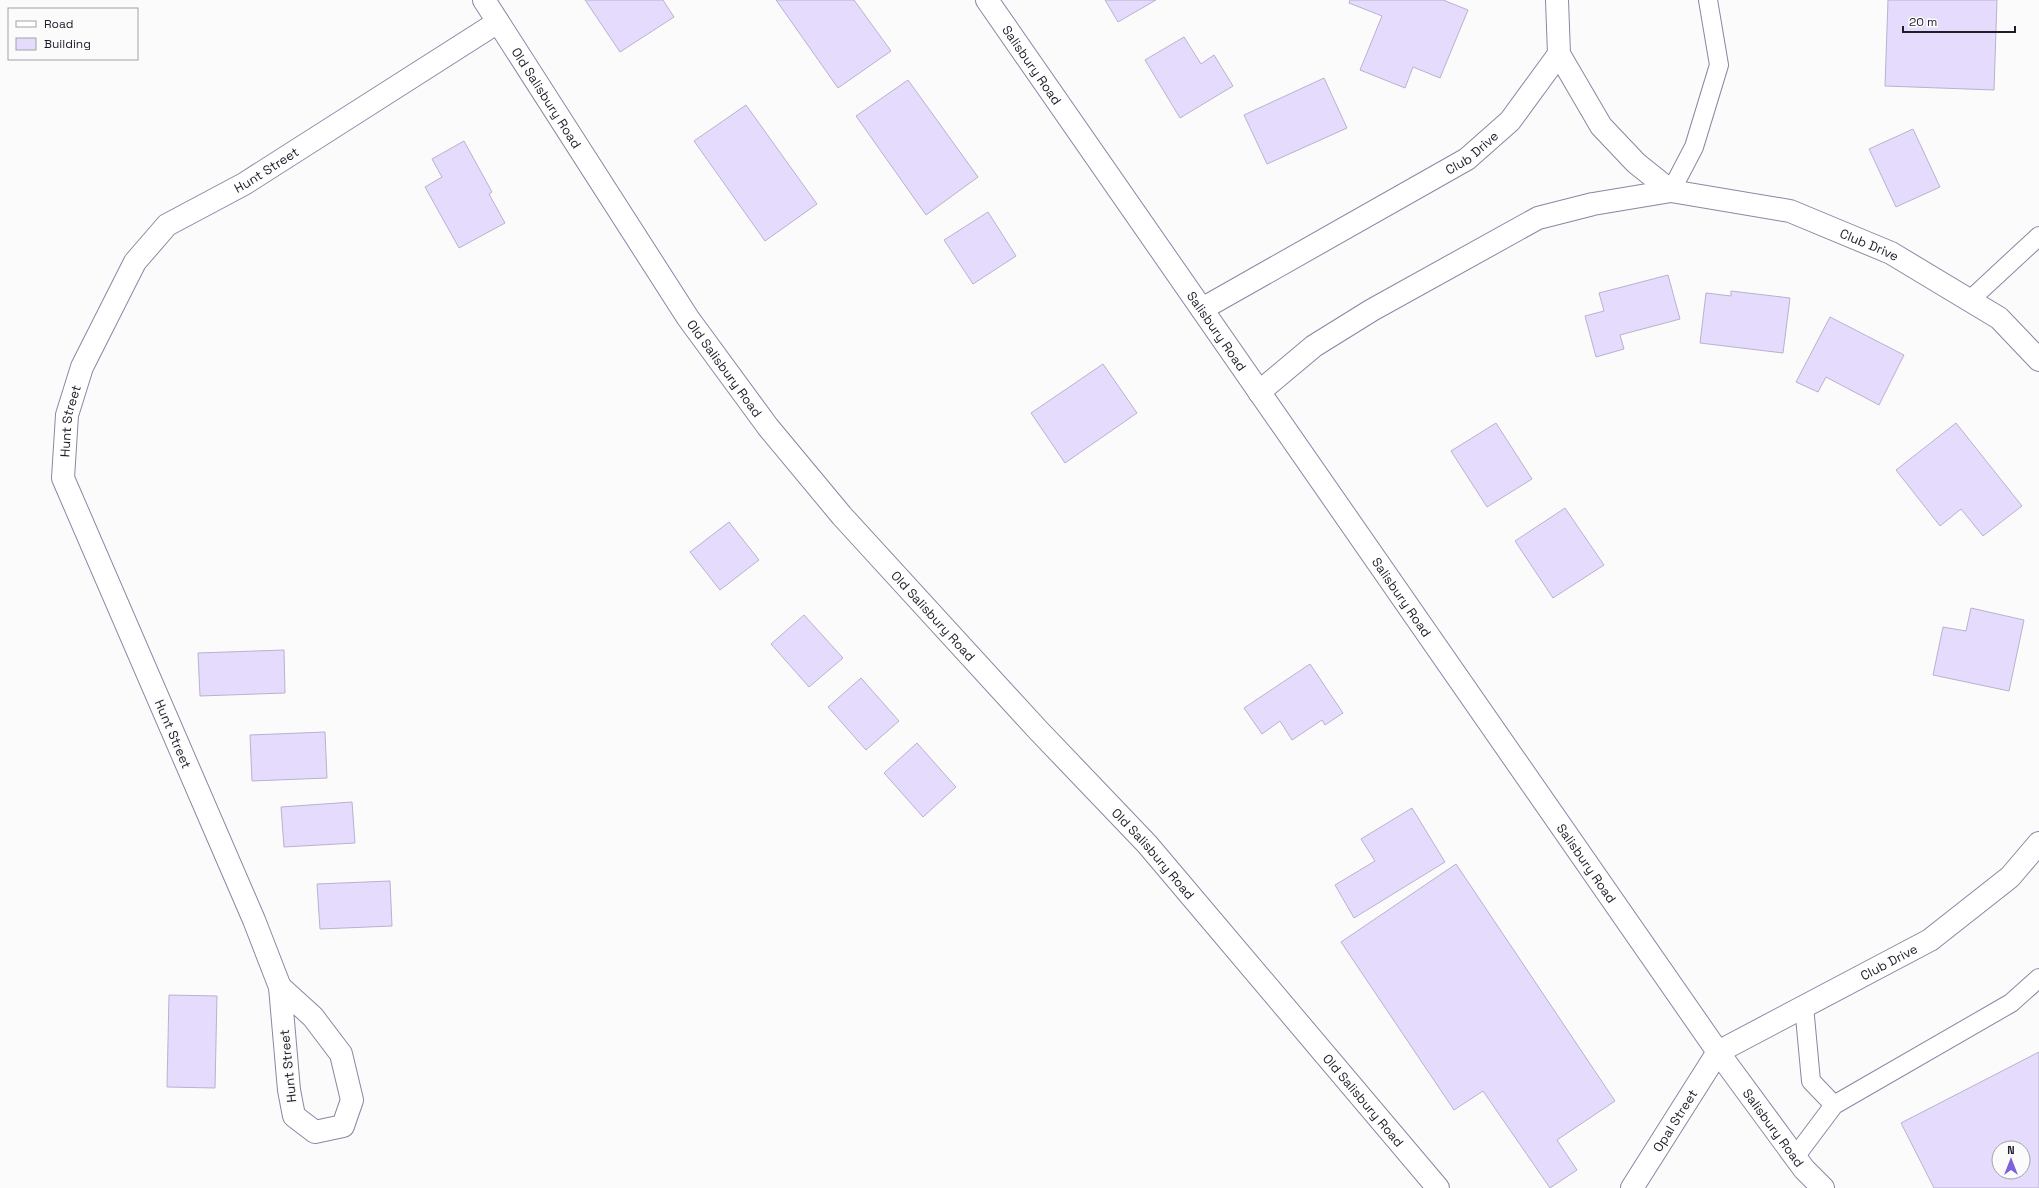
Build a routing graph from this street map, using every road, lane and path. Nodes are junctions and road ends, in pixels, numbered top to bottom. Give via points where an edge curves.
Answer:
1 (484, 0) edge
2 (987, 0) edge
3 (1557, 0) edge
4 (1708, 0) edge
5 (498, 22) junction
6 (1559, 54) junction
7 (1671, 191) junction
8 (2039, 236) edge
9 (1970, 300) junction
10 (1202, 310) junction
11 (2039, 360) edge
12 (1259, 392) junction
13 (2039, 843) edge
14 (2039, 978) edge
15 (280, 987) junction
16 (1804, 1006) junction
17 (1718, 1052) junction
18 (1834, 1105) junction
19 (1795, 1157) junction
20 (1438, 1188) edge
21 (1632, 1188) edge
22 (1823, 1188) edge

1 - 5 street, Old Salisbury Road
2 - 10 street, Salisbury Road
3 - 6 street
4 - 7 lane via 1719,65 1694,147
5 - 15 street, Hunt Street via 244,184 167,225 135,262 82,367 67,415 63,478 254,920
5 - 20 street, Old Salisbury Road via 688,318 768,427 858,534 1147,844
6 - 7 street via 1602,126 1636,162
6 - 10 street, Club Drive via 1510,121 1467,159
7 - 9 street, Club Drive via 1790,211 1891,253
7 - 12 street, Club Drive via 1593,204 1538,218 1372,310 1314,346
8 - 9 lane
9 - 11 street, Club Drive via 1999,318
10 - 12 street, Salisbury Road
12 - 17 street, Salisbury Road
13 - 16 street, Club Drive via 2010,877 1930,940
14 - 18 lane via 2012,1003
15 - 15 street, Hunt Street via 289,1090 294,1116 315,1132 343,1126 352,1100 341,1054 313,1018
16 - 17 street, Club Drive
16 - 18 lane via 1810,1081
17 - 19 street, Salisbury Road
17 - 21 street, Opal Street
18 - 19 lane
19 - 22 street, Salisbury Road

